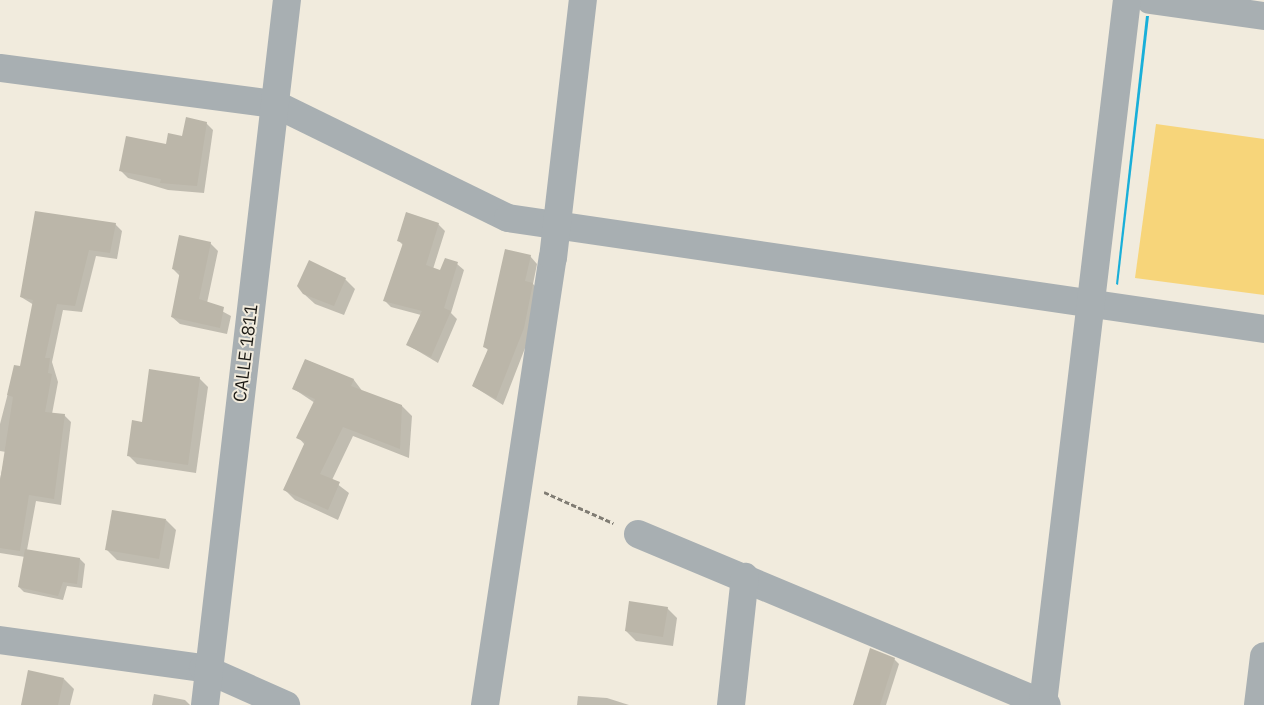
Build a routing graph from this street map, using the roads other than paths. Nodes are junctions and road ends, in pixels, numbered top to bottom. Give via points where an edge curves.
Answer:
1 (287, 0) edge
2 (584, 0) edge
3 (1128, 0) edge
4 (1150, 0) edge
5 (1264, 16) edge
6 (0, 68) edge
7 (275, 104) junction
8 (557, 225) junction
9 (1091, 304) junction
10 (1264, 329) edge
11 (638, 534) road end
12 (745, 577) junction
13 (0, 640) edge
14 (1264, 656) edge
15 (209, 670) junction
16 (1045, 704) edge
17 (205, 705) edge
18 (286, 705) edge
19 (485, 705) edge
20 (731, 705) edge
21 (1258, 705) edge

1 - 7 street, CALLE 1811
2 - 8 street
3 - 9 street
4 - 5 street
6 - 7 street
7 - 8 street via 482,208 508,218
7 - 15 street, CALLE 1811
8 - 9 street
8 - 19 street
9 - 10 street
9 - 16 street
11 - 12 street
12 - 16 street
12 - 20 street
13 - 15 street
14 - 21 street
15 - 17 street, CALLE 1811
15 - 18 street

